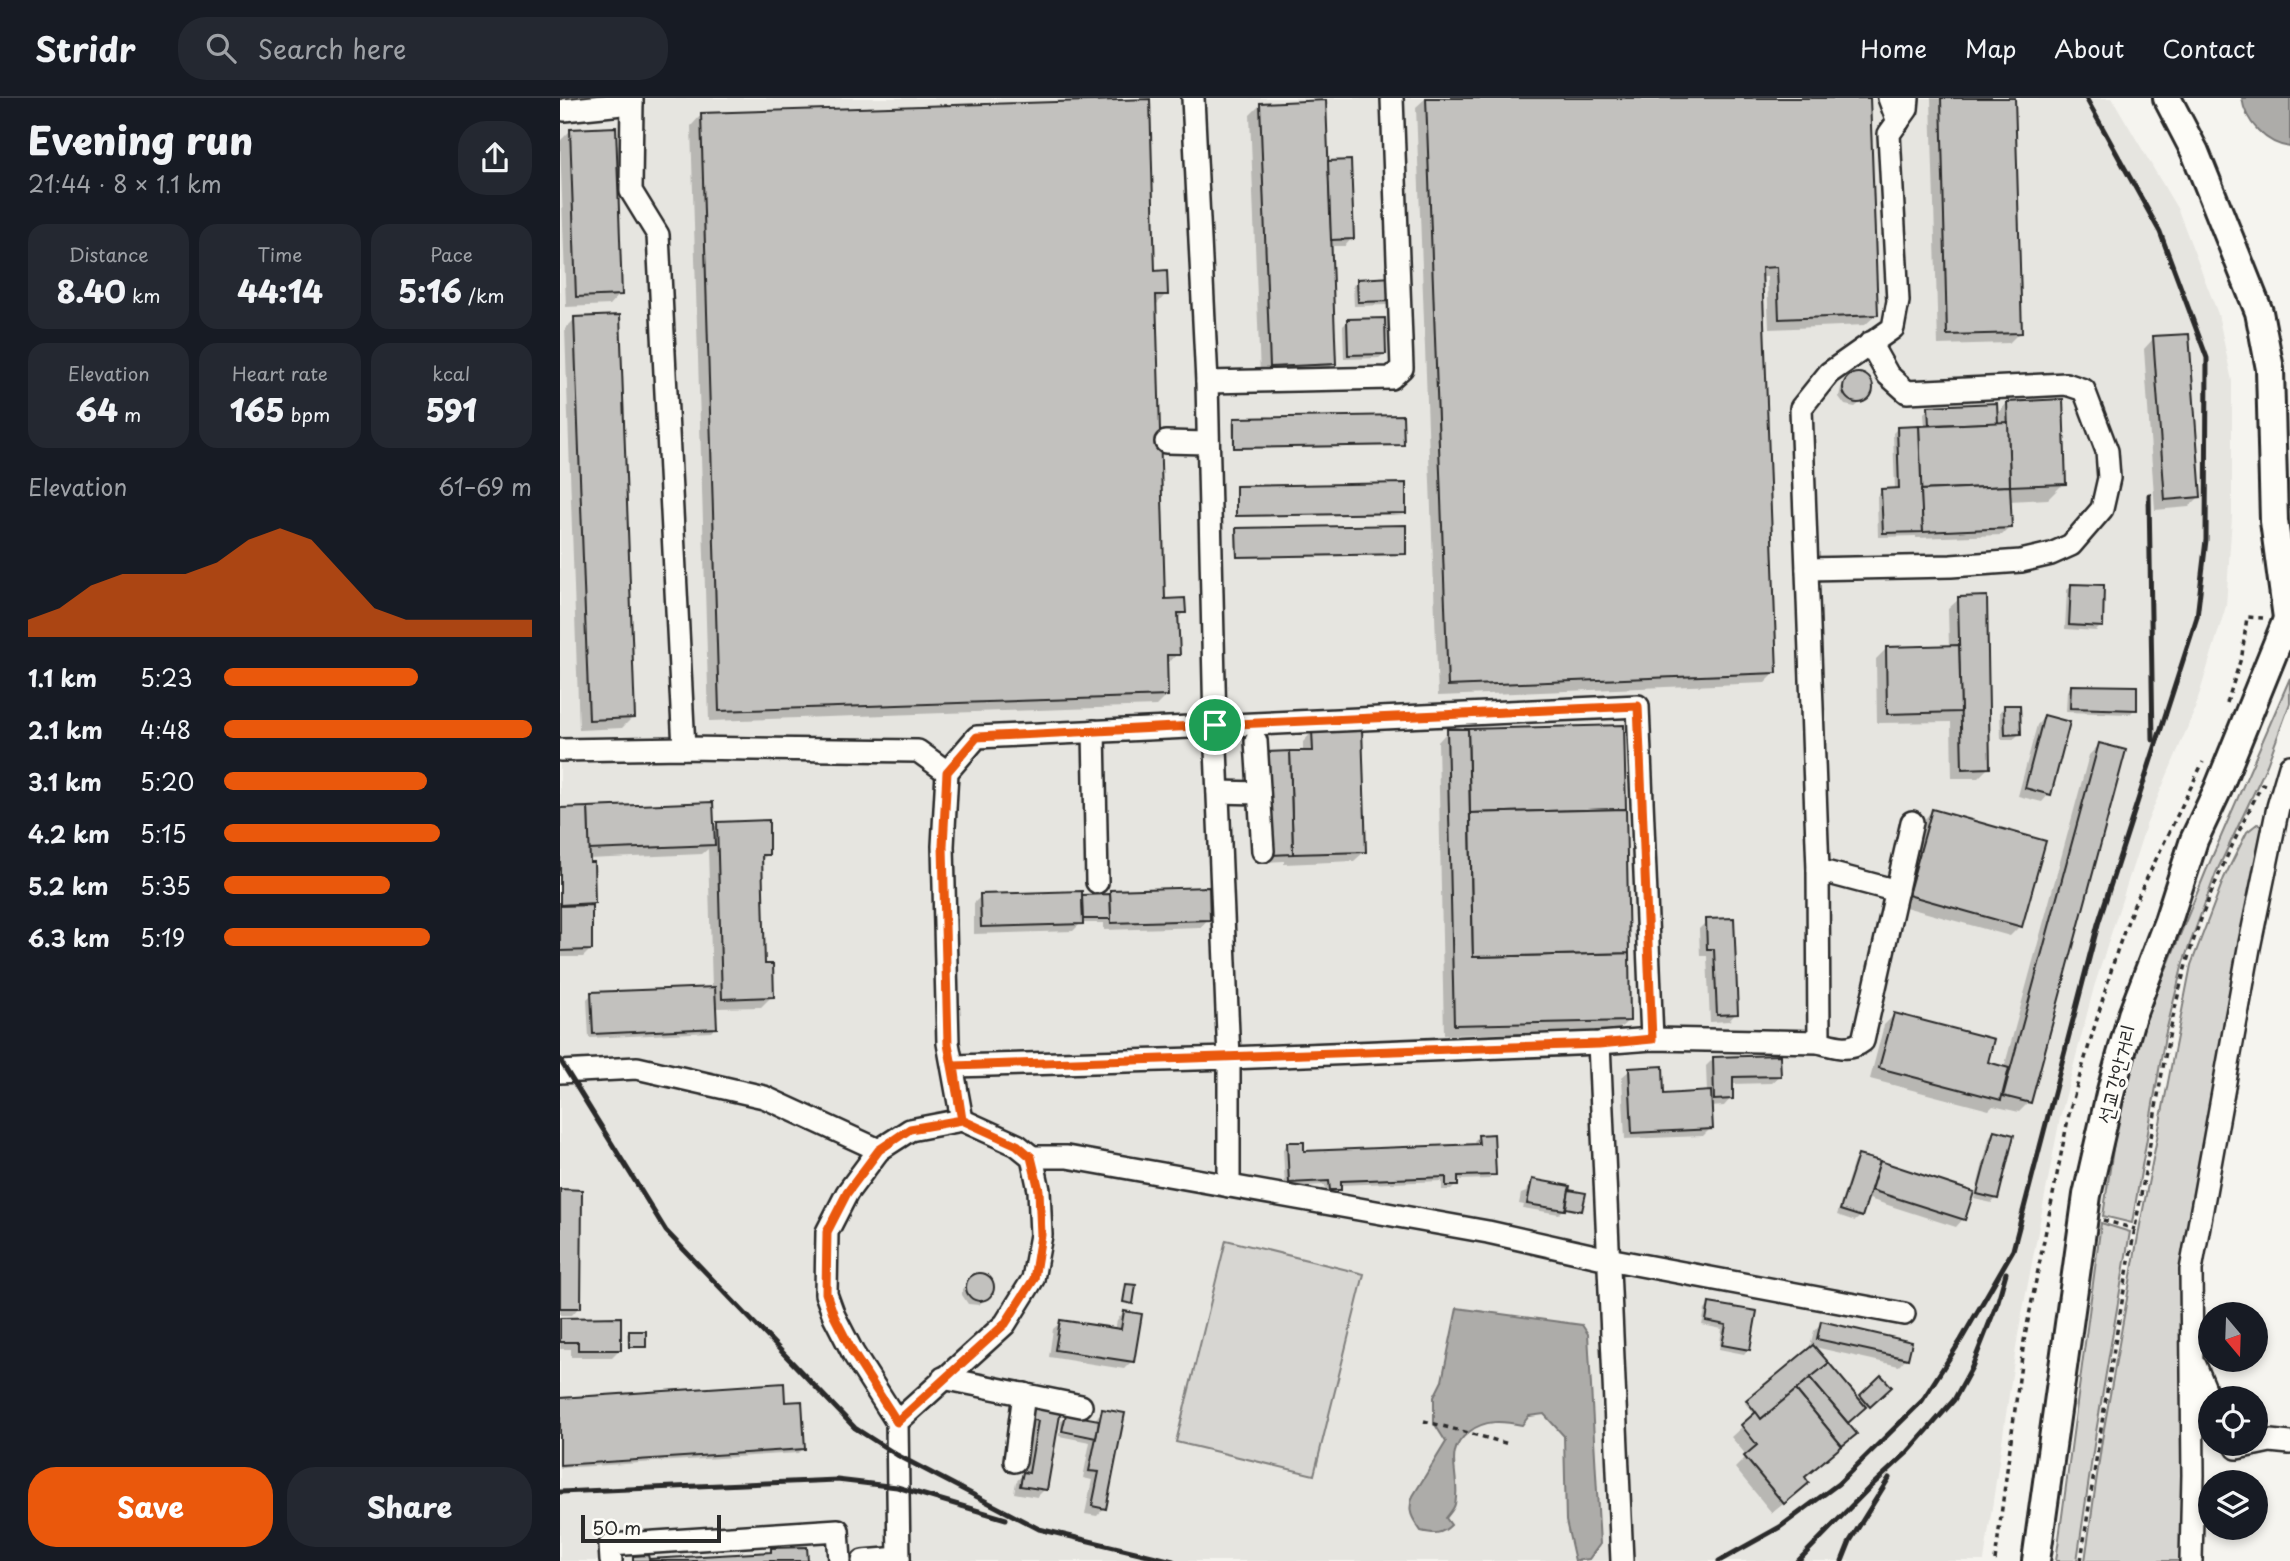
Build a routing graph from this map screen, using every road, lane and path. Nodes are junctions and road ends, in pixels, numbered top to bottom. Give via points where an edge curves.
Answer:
1 (1193, 98) edge
2 (1392, 98) edge
3 (1889, 98) edge
4 (1908, 98) edge
5 (2167, 98) edge
6 (632, 101) edge
7 (564, 110) dead end
8 (1898, 122) junction
9 (1870, 343) junction
10 (1207, 383) junction
11 (1166, 442) dead end
12 (1207, 443) junction
13 (1807, 569) junction
14 (2289, 617) edge
15 (1215, 725) junction
16 (1094, 731) junction
17 (1256, 741) dead end
18 (684, 748) junction
19 (560, 750) edge
20 (947, 772) junction
21 (2287, 776) edge
22 (1218, 792) junction
23 (1259, 793) junction
24 (1912, 822) dead end
25 (1264, 851) dead end
26 (1818, 870) junction
27 (1097, 882) dead end
28 (1897, 891) junction
29 (1652, 1039) junction
30 (1819, 1042) junction
31 (1599, 1044) junction
32 (1229, 1058) junction
33 (954, 1066) junction
34 (560, 1072) edge
35 (962, 1120) junction
36 (879, 1150) junction
37 (1031, 1157) junction
38 (1229, 1186) junction
39 (2096, 1219) dead end
40 (2135, 1229) junction
41 (1608, 1259) junction
42 (1904, 1314) dead end
43 (2191, 1355) junction
44 (943, 1378) junction
45 (2204, 1386) edge
46 (1024, 1395) junction
47 (1081, 1406) dead end
48 (1424, 1421) dead end
49 (897, 1422) junction
50 (2268, 1441) edge
51 (2290, 1443) edge
52 (1509, 1444) dead end
53 (1015, 1461) dead end
54 (899, 1560) edge
55 (611, 1561) edge
56 (840, 1561) edge
57 (863, 1561) edge
58 (1622, 1561) edge
59 (2036, 1561) edge
60 (2081, 1561) edge
61 (2191, 1561) edge

1 - 10 lane
2 - 10 lane via 1402,368 1391,378
3 - 8 lane
4 - 8 lane
5 - 14 main road via 2195,152 2259,312 2270,369 2274,522
6 - 7 lane
6 - 18 lane via 631,191 658,235
8 - 9 lane via 1889,134 1898,301 1893,328
9 - 13 lane via 1829,373 1801,408
9 - 13 lane via 1888,375 1907,392 2066,384 2084,390 2108,451 2109,478 2102,509 2070,545 2021,561
10 - 12 lane
11 - 12 lane
12 - 15 lane
13 - 26 lane
14 - 59 main road, 선교강안거리 via 2194,840 2132,1015 2110,1094 2087,1195
15 - 16 lane
15 - 22 lane
15 - 29 lane via 1638,706
16 - 20 lane via 977,737
16 - 27 lane
17 - 23 lane
18 - 19 lane
18 - 20 lane via 918,751
20 - 33 lane via 948,1044
21 - 40 path via 2262,784 2218,873 2186,964
21 - 43 lane via 2249,948 2191,1270
22 - 23 lane
22 - 32 lane
23 - 25 lane
24 - 28 lane
26 - 28 lane
26 - 30 lane
28 - 30 lane via 1863,1041 1854,1048
29 - 30 lane
29 - 31 lane
31 - 32 lane
31 - 41 lane
32 - 33 lane
32 - 38 lane
33 - 35 lane
34 - 36 lane via 637,1068 764,1097
35 - 36 lane via 910,1129
35 - 37 lane via 1017,1145
36 - 49 lane via 847,1193 827,1232 826,1293 853,1353
37 - 38 lane via 1067,1157
37 - 44 lane via 1039,1190 1041,1235 1034,1279 1005,1324
38 - 41 lane via 1488,1232
39 - 40 path
40 - 60 path
41 - 42 lane
41 - 58 lane
43 - 45 lane
43 - 61 lane
44 - 46 lane
44 - 49 lane
46 - 47 lane
46 - 53 lane
48 - 52 path
49 - 54 lane
50 - 51 lane
54 - 57 lane
55 - 56 lane via 610,1545 838,1530

